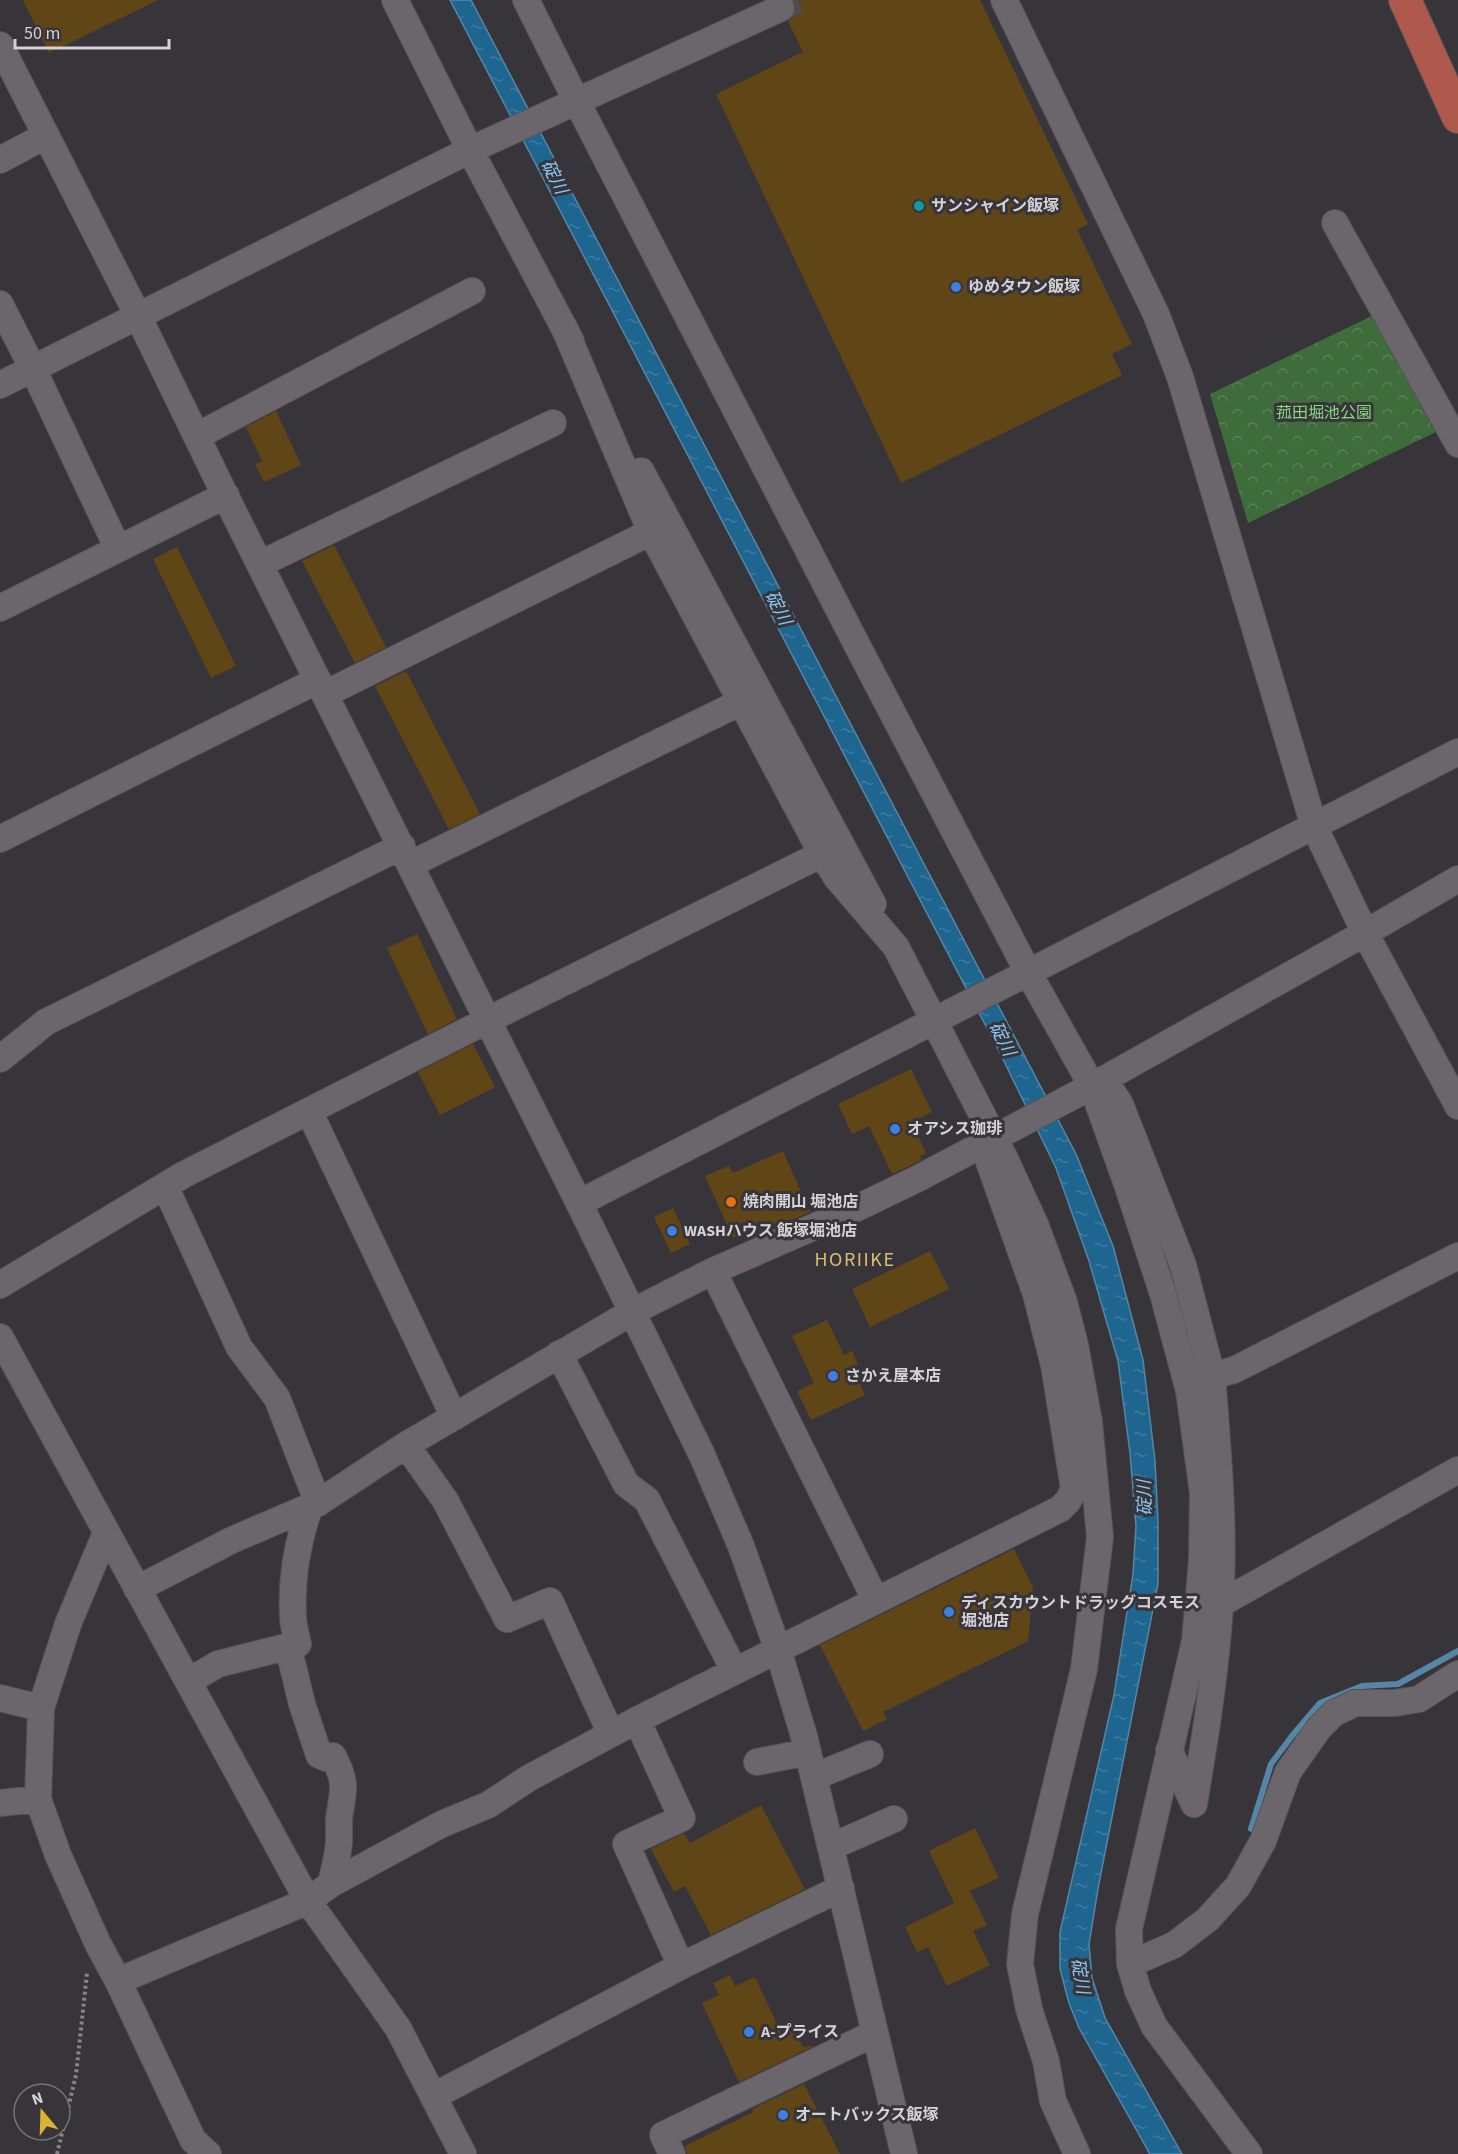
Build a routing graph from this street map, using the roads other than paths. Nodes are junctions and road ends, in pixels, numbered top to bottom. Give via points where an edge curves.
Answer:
1 (395, 0) edge
2 (526, 0) edge
3 (1004, 0) edge
4 (1405, 0) edge
5 (781, 8) tunnel mouth
6 (0, 45) edge
7 (573, 104) junction
8 (1457, 112) edge
9 (45, 136) junction
10 (472, 150) junction
11 (0, 160) edge
12 (1335, 223) dead end
13 (472, 291) dead end
14 (0, 304) edge
15 (138, 316) junction
16 (564, 327) junction
17 (33, 369) junction
18 (0, 385) edge
19 (553, 423) dead end
20 (197, 436) junction
21 (1458, 444) edge
22 (226, 495) junction
23 (651, 532) junction
24 (118, 549) junction
25 (260, 564) junction
26 (0, 608) edge
27 (321, 687) junction
28 (741, 702) junction
29 (1458, 753) edge
30 (1314, 826) junction
31 (0, 839) edge
32 (822, 854) junction
33 (406, 855) junction
34 (1458, 879) edge
35 (1365, 933) junction
36 (896, 947) junction
37 (1026, 973) junction
38 (488, 1020) junction
39 (936, 1020) junction
40 (2, 1057) edge
41 (1093, 1086) junction
42 (1458, 1106) edge
43 (309, 1111) junction
44 (991, 1138) junction
45 (165, 1186) junction
46 (579, 1203) junction
47 (1458, 1256) edge
48 (713, 1271) junction
49 (0, 1285) edge
50 (632, 1311) junction
51 (0, 1337) edge
52 (559, 1354) junction
53 (1212, 1376) junction
54 (454, 1417) junction
55 (406, 1445) junction
56 (1458, 1470) edge
57 (314, 1505) junction
58 (106, 1533) junction
59 (137, 1589) junction
60 (876, 1601) junction
61 (1220, 1604) junction
62 (288, 1646) junction
63 (778, 1650) junction
64 (734, 1670) junction
65 (1458, 1674) edge
66 (189, 1681) junction
67 (0, 1698) edge
68 (41, 1708) junction
69 (637, 1720) junction
70 (611, 1734) junction
71 (1169, 1750) junction
72 (808, 1752) junction
73 (870, 1754) dead end
74 (757, 1762) dead end
75 (814, 1777) junction
76 (38, 1798) junction
77 (0, 1803) edge
78 (894, 1819) dead end
79 (831, 1847) junction
80 (331, 1884) junction
81 (841, 1888) junction
82 (308, 1901) junction
83 (1130, 1964) junction
84 (681, 1966) junction
85 (118, 1982) junction
86 (875, 2033) junction
87 (434, 2096) junction
88 (208, 2154) edge
89 (463, 2154) edge
90 (672, 2154) edge
91 (904, 2154) edge
92 (1077, 2154) edge
93 (1249, 2154) edge

1 - 10 street
2 - 7 street
3 - 30 street via 1156,314 1180,377
4 - 8 main road
5 - 7 street
6 - 9 street
7 - 10 street
7 - 37 street
9 - 11 street
9 - 15 street
10 - 15 street
10 - 16 street
12 - 21 street
13 - 20 street
14 - 17 street
15 - 17 street
15 - 20 street
16 - 23 street
16 - 36 street
17 - 18 street
17 - 24 street
19 - 25 street
20 - 22 street
22 - 24 street
22 - 25 street
23 - 27 street
23 - 28 street
24 - 26 street
25 - 27 street
27 - 31 street
27 - 33 street
28 - 32 street
28 - 33 street
29 - 30 street
30 - 35 street
30 - 37 street
32 - 36 street via 837,878
32 - 38 street
33 - 38 street
33 - 40 street via 46,1022
34 - 35 street
35 - 41 street
35 - 42 street
36 - 39 street
37 - 39 street
37 - 41 street
38 - 43 street
38 - 46 street
39 - 44 street
39 - 46 street
41 - 44 street
41 - 53 street via 1119,1104 1183,1265
41 - 71 street via 1169,1315 1189,1391 1203,1493 1195,1641
43 - 45 street
43 - 54 street
44 - 48 street via 857,1208
44 - 60 street via 1054,1365 1074,1489 1060,1509
44 - 92 street via 1035,1224 1064,1302 1089,1422 1100,1537 1084,1669 1031,1883 1020,1964 1053,2102
45 - 49 street
45 - 57 street via 239,1347 278,1398
46 - 50 street
47 - 53 street via 1234,1370
48 - 50 street
48 - 60 street
50 - 52 street
50 - 63 street via 702,1455 741,1546
51 - 58 street
52 - 54 street
52 - 64 street via 626,1484 647,1500
53 - 61 street via 1221,1501
54 - 55 street
55 - 57 street
55 - 70 street via 445,1500 507,1618 550,1601
56 - 61 street
57 - 59 street via 232,1540
57 - 62 street via 302,1530 293,1596 292,1618 298,1644
58 - 59 street
58 - 68 street via 68,1624
59 - 66 street
60 - 63 street
61 - 71 street via 1194,1804
62 - 66 street via 218,1664
62 - 80 street via 319,1755 333,1756 343,1782 339,1844
63 - 64 street
63 - 72 street
64 - 69 street
65 - 83 street via 1419,1699 1354,1703 1334,1713 1288,1772 1263,1841 1238,1886 1208,1919 1174,1945
66 - 82 street
67 - 68 street
68 - 76 street
69 - 70 street
69 - 84 street via 682,1818 626,1845
70 - 80 street via 528,1778 488,1805 442,1824
71 - 83 street via 1129,1929
72 - 74 street
72 - 75 street
73 - 75 street
75 - 79 street
76 - 77 street
76 - 85 street via 58,1855
78 - 79 street
79 - 81 street
80 - 82 street
81 - 84 street
81 - 86 street
82 - 85 street
82 - 87 street via 398,2028
83 - 93 street via 1154,2026
84 - 87 street
85 - 88 street via 192,2140
86 - 90 street via 663,2135
86 - 91 street
87 - 89 street

